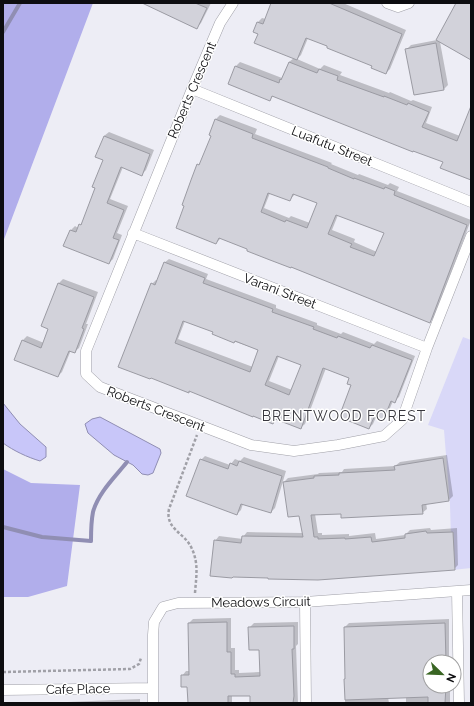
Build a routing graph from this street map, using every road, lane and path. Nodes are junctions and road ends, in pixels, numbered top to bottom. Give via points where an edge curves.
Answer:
1 (233, 3) edge
2 (387, 3) edge
3 (409, 3) edge
4 (192, 89) junction
5 (471, 202) edge
6 (133, 233) junction
7 (471, 236) edge
8 (427, 348) junction
9 (201, 426) junction
10 (471, 590) edge
11 (457, 591) junction
12 (305, 602) junction
13 (194, 603) junction
14 (141, 651) dead end
15 (3, 672) edge
16 (153, 688) junction
17 (3, 690) edge
18 (153, 703) edge
19 (306, 703) edge
20 (459, 703) edge

1 - 4 street, Roberts Crescent via 220,24
2 - 3 street via 398,7
4 - 5 street, Luafutu Street
4 - 6 street, Roberts Crescent
6 - 8 street, Varani Street
6 - 9 street, Roberts Crescent via 86,351 86,374 100,387
7 - 8 street, Roberts Crescent
8 - 9 street, Roberts Crescent via 402,420 384,436 294,451 251,445
9 - 13 path via 167,516 170,524 187,539 197,563
10 - 11 street, Meadows Circuit
11 - 12 street, Meadows Circuit
11 - 20 street
12 - 13 street, Meadows Circuit
12 - 19 street
13 - 16 street, Meadows Circuit via 178,603 163,608 154,620
14 - 15 path via 139,664 130,669
16 - 17 street, Cafe Place
16 - 18 street, Meadows Circuit

